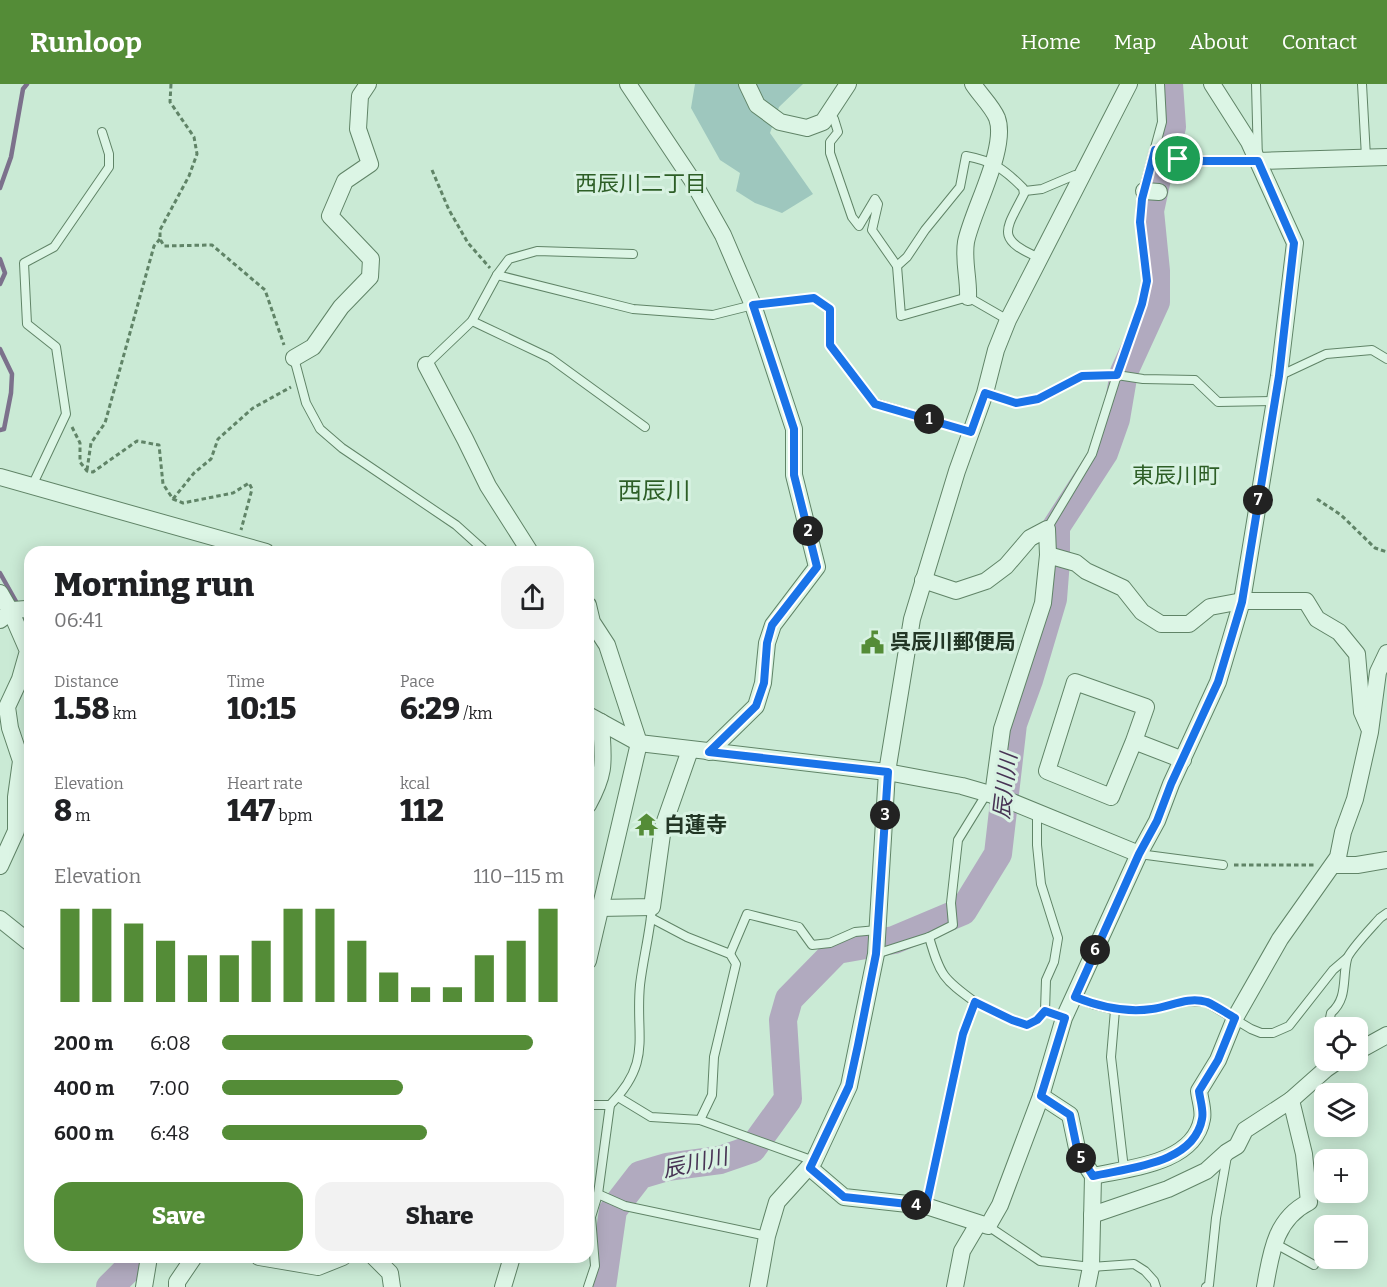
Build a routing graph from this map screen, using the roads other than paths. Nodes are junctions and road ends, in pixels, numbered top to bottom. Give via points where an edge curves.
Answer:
1 (368, 84) edge
2 (628, 84) edge
3 (747, 84) edge
4 (848, 84) edge
5 (1129, 84) edge
6 (1160, 84) edge
7 (1212, 84) edge
8 (1256, 84) edge
9 (1362, 84) edge
10 (978, 86) edge
11 (829, 114) junction
12 (102, 132) dead end
13 (1155, 150) junction
14 (1387, 156) edge
15 (1366, 157) junction
16 (1258, 161) junction
17 (993, 163) junction
18 (1083, 175) junction
19 (1024, 191) junction
20 (633, 254) dead end
21 (1040, 258) junction
22 (897, 266) junction
23 (497, 275) junction
24 (968, 297) junction
25 (753, 305) junction
26 (1008, 320) junction
27 (472, 321) junction
28 (294, 358) joint
29 (1387, 359) edge
30 (426, 365) joint
31 (1117, 375) junction
32 (1279, 376) junction
33 (985, 393) junction
34 (1274, 400) junction
35 (645, 427) dead end
36 (971, 432) junction
37 (0, 477) edge
38 (32, 486) junction
39 (1047, 529) junction
40 (244, 546) edge
41 (479, 546) edge
42 (526, 546) edge
43 (1048, 555) junction
44 (923, 580) junction
45 (0, 593) edge
46 (1242, 602) junction
47 (16, 613) edge
48 (594, 625) edge
49 (24, 638) edge
50 (1387, 653) edge
51 (24, 665) edge
52 (594, 719) edge
53 (1370, 732) junction
54 (1134, 741) junction
55 (639, 743) junction
56 (690, 750) junction
57 (709, 752) junction
58 (1182, 760) junction
59 (888, 772) junction
60 (594, 794) edge
61 (990, 794) junction
62 (1036, 812) junction
63 (1139, 854) junction
64 (1387, 860) edge
65 (1223, 865) road end
66 (1333, 865) junction
67 (0, 866) edge
68 (594, 909) edge
69 (652, 912) junction
70 (1387, 913) edge
71 (0, 919) edge
72 (929, 937) junction
73 (24, 938) edge
74 (877, 942) junction
75 (730, 954) junction
76 (1347, 958) junction
77 (1075, 997) junction
78 (1115, 1010) junction
79 (1330, 1017) edge
80 (1065, 1018) junction
81 (1235, 1018) junction
82 (1387, 1035) edge
83 (1368, 1045) edge
84 (1326, 1071) edge
85 (1041, 1096) junction
86 (618, 1097) junction
87 (1292, 1100) junction
88 (594, 1105) edge
89 (610, 1105) junction
90 (700, 1120) junction
91 (1227, 1152) junction
92 (812, 1164) junction
93 (1124, 1169) junction
94 (1093, 1176) junction
95 (598, 1194) junction
96 (926, 1206) junction
97 (594, 1207) edge
98 (1092, 1215) junction
99 (982, 1225) junction
100 (767, 1236) junction
101 (1274, 1243) junction
102 (594, 1254) edge
103 (147, 1263) edge
104 (190, 1263) edge
105 (294, 1263) edge
106 (328, 1263) edge
107 (380, 1263) edge
108 (510, 1263) edge
109 (1314, 1265) dead end
110 (1091, 1268) junction
111 (1208, 1286) edge
112 (144, 1287) edge
113 (177, 1287) edge
114 (392, 1287) edge
115 (503, 1287) edge
116 (588, 1287) edge
117 (758, 1287) edge
118 (955, 1287) edge
119 (1087, 1287) edge
120 (1156, 1287) edge
121 (1265, 1287) edge

1 - 28 street via 360,96 358,129 370,164 345,181 330,216 371,259 370,277 341,307 313,347
2 - 25 street via 697,189 723,235
3 - 11 street via 757,105 780,122 807,128 823,122
4 - 11 street
5 - 18 street
6 - 13 lane via 1162,122
7 - 16 street
8 - 16 lane
9 - 15 lane
10 - 17 street via 998,124
11 - 22 lane via 838,132 830,142 830,153 852,217 859,226 875,199 878,204 872,230
12 - 38 lane via 109,167 54,247 24,264 27,324 56,347 66,414
13 - 16 lane via 1187,161
13 - 31 lane via 1151,191 1140,222 1147,281
14 - 15 street
15 - 16 street
16 - 32 street via 1294,243
17 - 19 lane
17 - 22 lane via 966,156 960,187
17 - 24 street via 966,243
18 - 19 lane
18 - 21 street
19 - 21 lane via 1007,234 1012,243
20 - 23 lane via 537,251 509,259
21 - 26 street
22 - 24 lane via 902,316
23 - 25 lane via 633,309 713,315
23 - 27 lane
24 - 26 lane
25 - 36 lane via 814,298 830,309 830,345 875,404
25 - 57 street via 794,429 794,475 817,567 772,625 764,683 756,706
26 - 33 street
27 - 30 lane
27 - 35 lane via 550,358
28 - 41 lane via 306,404 320,429 456,525
29 - 32 lane via 1372,350 1326,354
30 - 42 street via 488,486
31 - 33 lane via 1082,376 1038,399 1016,403
31 - 34 lane via 1195,380 1218,402
31 - 39 lane via 1092,454
32 - 34 street
33 - 36 street
34 - 46 street
36 - 44 street
37 - 38 street
38 - 40 street
39 - 43 street
39 - 44 street via 1030,538 1006,566 986,581 956,591
43 - 46 street via 1076,563 1123,588 1142,612 1161,624 1189,624 1210,607
43 - 61 street via 1043,603 1002,729
44 - 59 street via 912,619
45 - 47 street
46 - 53 street via 1306,601 1317,619 1339,632 1357,654 1362,712
46 - 58 street via 1218,682
47 - 49 street
48 - 55 street via 607,645
50 - 53 street via 1378,672
51 - 67 street via 8,707 21,761 16,831
52 - 55 street
52 - 60 street via 604,765
53 - 66 street via 1355,799
54 - 54 street via 1111,797 1047,771 1075,682 1146,707
54 - 58 street
55 - 56 street
55 - 68 street
56 - 57 street
56 - 69 street via 663,827
57 - 59 street
58 - 63 street
59 - 61 street
59 - 74 street
61 - 62 street
61 - 72 lane via 958,840 951,903 953,925
62 - 63 street
62 - 80 lane via 1041,884 1058,938 1046,980 1045,1011
63 - 65 lane
63 - 77 street
64 - 66 street
66 - 81 street via 1280,939
68 - 69 street
69 - 75 lane via 687,937
69 - 86 lane via 640,986 638,1064
70 - 76 lane
71 - 73 street
72 - 74 lane
72 - 96 lane via 939,970 950,984 975,1002 963,1034
74 - 75 lane via 855,932 830,943 812,945 798,927 747,914
74 - 92 street via 849,1086
75 - 90 lane via 736,964 714,1058 712,1095
76 - 79 lane via 1343,996
76 - 81 lane via 1289,1026 1273,1034 1261,1033
77 - 78 lane
77 - 80 street
78 - 81 lane via 1206,1002
78 - 93 lane via 1111,1057
80 - 85 street
81 - 93 street via 1218,1060 1199,1091 1203,1117 1198,1131 1184,1147 1163,1161
82 - 83 street
84 - 87 street
85 - 94 street via 1070,1115 1078,1153
85 - 99 street via 1000,1205
86 - 89 lane
86 - 90 lane via 651,1117
87 - 91 street via 1245,1130 1237,1146
87 - 101 street via 1309,1202 1288,1216
88 - 89 lane
89 - 95 lane
90 - 92 lane
91 - 98 street via 1206,1171 1168,1190
91 - 111 lane
92 - 96 street via 844,1197
92 - 100 street via 777,1202
93 - 94 street
94 - 98 street
95 - 97 lane
95 - 100 lane via 625,1206
96 - 99 street
98 - 110 street
99 - 110 lane via 1040,1261
99 - 118 street via 962,1251
100 - 117 street
101 - 109 lane
101 - 121 street
102 - 116 lane via 595,1266
103 - 112 street
104 - 113 street
105 - 106 street via 318,1267
107 - 114 street via 390,1273
108 - 115 street
110 - 119 street
110 - 120 lane via 1134,1264 1145,1271

